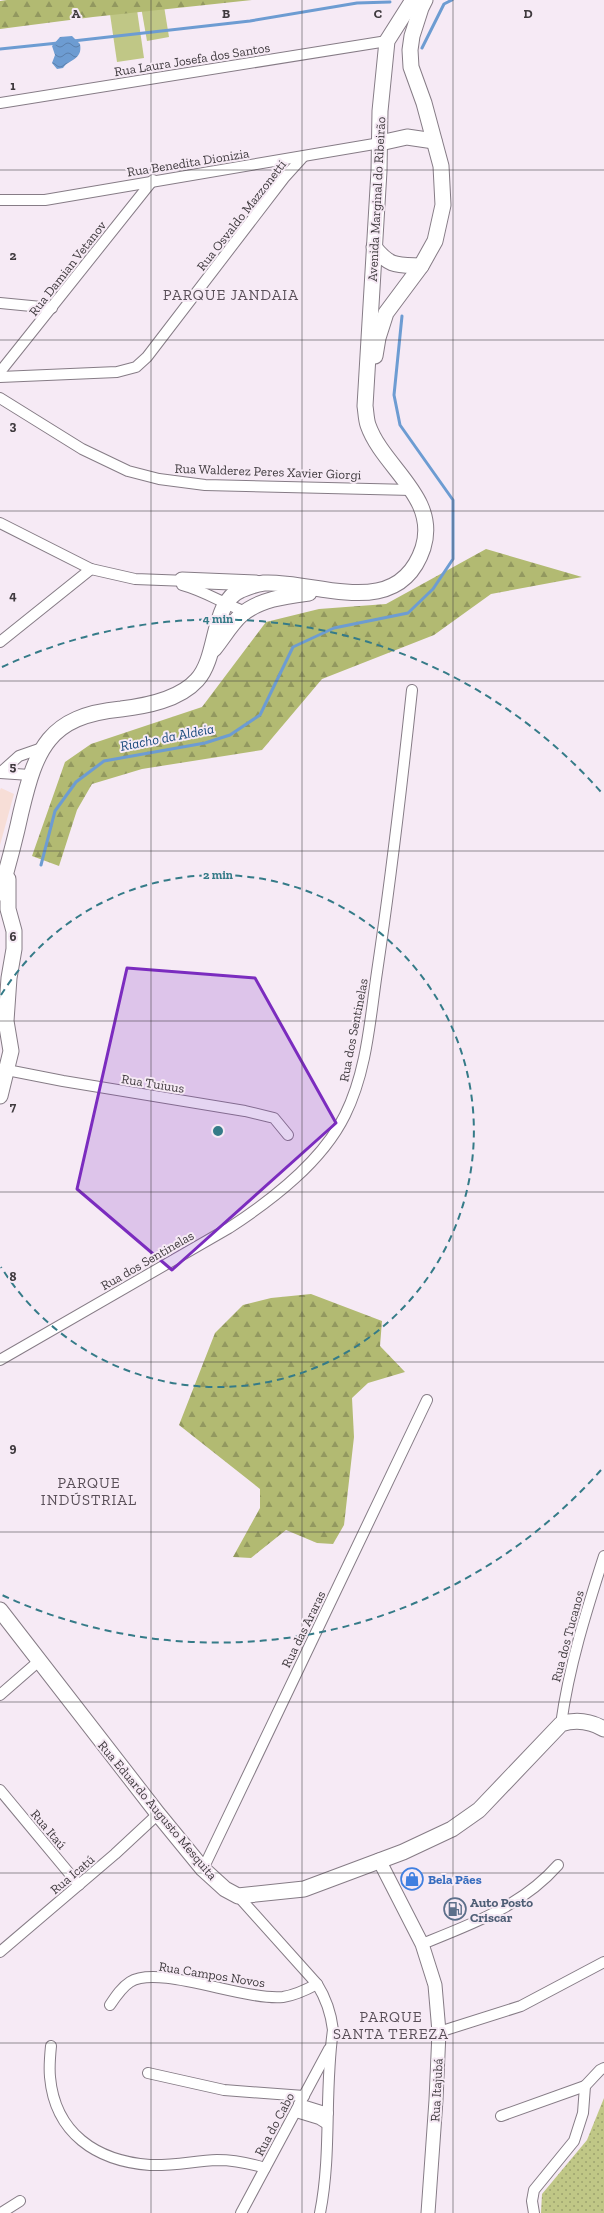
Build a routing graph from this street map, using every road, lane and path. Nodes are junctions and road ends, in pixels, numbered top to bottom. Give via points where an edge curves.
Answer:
1 (413, 0) edge
2 (425, 0) edge
3 (387, 41) junction
4 (0, 104) edge
5 (434, 141) junction
6 (380, 144) junction
7 (303, 157) junction
8 (153, 180) junction
9 (0, 200) edge
10 (374, 247) junction
11 (421, 266) junction
12 (0, 303) edge
13 (52, 308) junction
14 (0, 372) edge
15 (0, 377) edge
16 (0, 398) edge
17 (365, 406) junction
18 (412, 490) junction
19 (0, 523) edge
20 (91, 569) junction
21 (164, 580) junction
22 (182, 580) junction
23 (263, 583) junction
24 (240, 590) junction
25 (329, 591) junction
26 (225, 604) junction
27 (246, 612) junction
28 (0, 642) edge
29 (212, 652) junction
30 (412, 690) dead end
31 (42, 748) junction
32 (30, 775) junction
33 (8, 864) junction
34 (0, 893) edge
35 (0, 1039) edge
36 (11, 1051) junction
37 (7, 1070) junction
38 (0, 1096) edge
39 (288, 1135) dead end
40 (0, 1360) edge
41 (427, 1400) dead end
42 (604, 1556) edge
43 (0, 1610) edge
44 (38, 1661) junction
45 (0, 1695) edge
46 (561, 1724) junction
47 (604, 1729) edge
48 (0, 1790) edge
49 (158, 1814) junction
50 (379, 1860) junction
51 (558, 1865) dead end
52 (204, 1869) junction
53 (79, 1885) junction
54 (238, 1896) junction
55 (422, 1944) junction
56 (0, 1952) edge
57 (604, 1962) edge
58 (318, 1984) junction
59 (110, 2005) dead end
60 (439, 2032) junction
61 (51, 2046) dead end
62 (330, 2047) junction
63 (604, 2068) edge
64 (148, 2073) dead end
65 (585, 2086) junction
66 (300, 2104) junction
67 (328, 2113) junction
68 (501, 2116) dead end
69 (327, 2124) junction
70 (265, 2168) junction
71 (20, 2201) dead end
72 (1, 2213) edge
73 (241, 2213) edge
74 (320, 2213) edge
75 (428, 2213) edge
76 (534, 2213) edge

1 - 3 main road, Avenida Marginal do Ribeirão
2 - 5 main road, Avenida Marginal do Ribeirão via 412,36 411,67 424,102
3 - 4 street, Rua Laura Josefa dos Santos
3 - 6 main road, Avenida Marginal do Ribeirão via 380,111
5 - 6 main road via 406,137
5 - 11 main road, Avenida Marginal do Ribeirão via 441,166 443,205 435,241
6 - 7 street, Rua Benedita Dionizia
6 - 10 main road, Avenida Marginal do Ribeirão
7 - 8 street, Rua Benedita Dionizia
7 - 15 street, Rua Osvaldo Mazzonetti via 284,178 147,357 136,367 117,372
8 - 9 street, Rua Benedita Dionizia via 45,200
8 - 13 street, Rua Damian Vetanov
10 - 11 main road via 395,265
10 - 17 main road, Avenida Marginal do Ribeirão
11 - 17 main road, Avenida Marginal do Ribeirão via 386,313 378,338
12 - 13 street
13 - 14 street, Rua Damian Vetanov
16 - 18 street, Rua Walderez Peres Xavier Giorgi via 82,449 128,471 159,479 205,485
17 - 18 main road, Avenida Marginal do Ribeirão via 369,426
18 - 25 main road, Avenida Marginal do Ribeirão via 423,512 426,526 418,560 404,577 391,586 371,592
19 - 20 street
20 - 21 street via 135,579
20 - 28 street
21 - 22 street
21 - 26 street via 208,593
22 - 23 main road
22 - 24 street
23 - 24 main road, Avenida Marginal do Ribeirão
23 - 25 main road, Avenida Marginal do Ribeirão
24 - 26 main road, Avenida Marginal do Ribeirão
25 - 27 main road, Avenida Marginal do Ribeirão via 278,598
26 - 27 street
26 - 29 main road, Avenida Marginal do Ribeirão
27 - 29 main road, Avenida Marginal do Ribeirão
29 - 31 main road, Avenida Marginal do Ribeirão via 204,672 196,682 179,693 159,702 101,711 79,718 57,731
30 - 40 street, Rua dos Sentinelas via 389,890 367,1041 354,1094 344,1117 309,1164 256,1210
31 - 32 main road, Avenida Marginal do Ribeirão
31 - 32 street via 19,756 0,773
32 - 33 main road, Avenida Marginal do Ribeirão
33 - 34 main road, Avenida Marginal do Ribeirão
33 - 36 main road, Avenida Marginal do Ribeirão via 8,909 14,931 6,1022
35 - 36 main road
36 - 37 main road, Avenida Marginal do Ribeirão
37 - 38 main road, Avenida Marginal do Ribeirão
37 - 39 street, Rua Tuiuus via 245,1111 274,1118
41 - 52 street, Rua das Araras
42 - 46 street, Rua dos Tucanos via 575,1650
43 - 44 main road, Rua Eduardo Augusto Mesquita
44 - 45 street
44 - 49 main road, Rua Eduardo Augusto Mesquita
46 - 47 main road via 583,1721
46 - 50 main road via 479,1810 452,1829 403,1852
48 - 53 street, Rua Itaú
49 - 52 main road, Rua Eduardo Augusto Mesquita
49 - 53 street, Rua Icatú
50 - 54 main road via 304,1889
50 - 55 street, Rua Itajubá
51 - 55 street via 545,1880 509,1906
52 - 54 main road, Rua Eduardo Augusto Mesquita via 225,1889
53 - 56 street, Rua Icatú
54 - 58 street
55 - 60 street, Rua Itajubá via 435,1985
57 - 60 street via 521,2006
58 - 59 street, Rua Campos Novos via 302,1992 282,1997 240,1993 158,1976 143,1977 131,1981 119,1991
58 - 62 street via 331,2014
60 - 75 street, Rua Itajubá
61 - 70 street via 50,2076 57,2108 67,2126 91,2148 108,2156 150,2165 236,2161
62 - 66 street, Rua do Cabo
62 - 67 street
63 - 65 street
64 - 66 street
65 - 68 street
65 - 76 street via 579,2129 574,2141 534,2190
66 - 67 street
66 - 69 street
66 - 70 street, Rua do Cabo
67 - 69 street
69 - 74 street via 324,2191
70 - 73 street, Rua do Cabo
71 - 72 street

